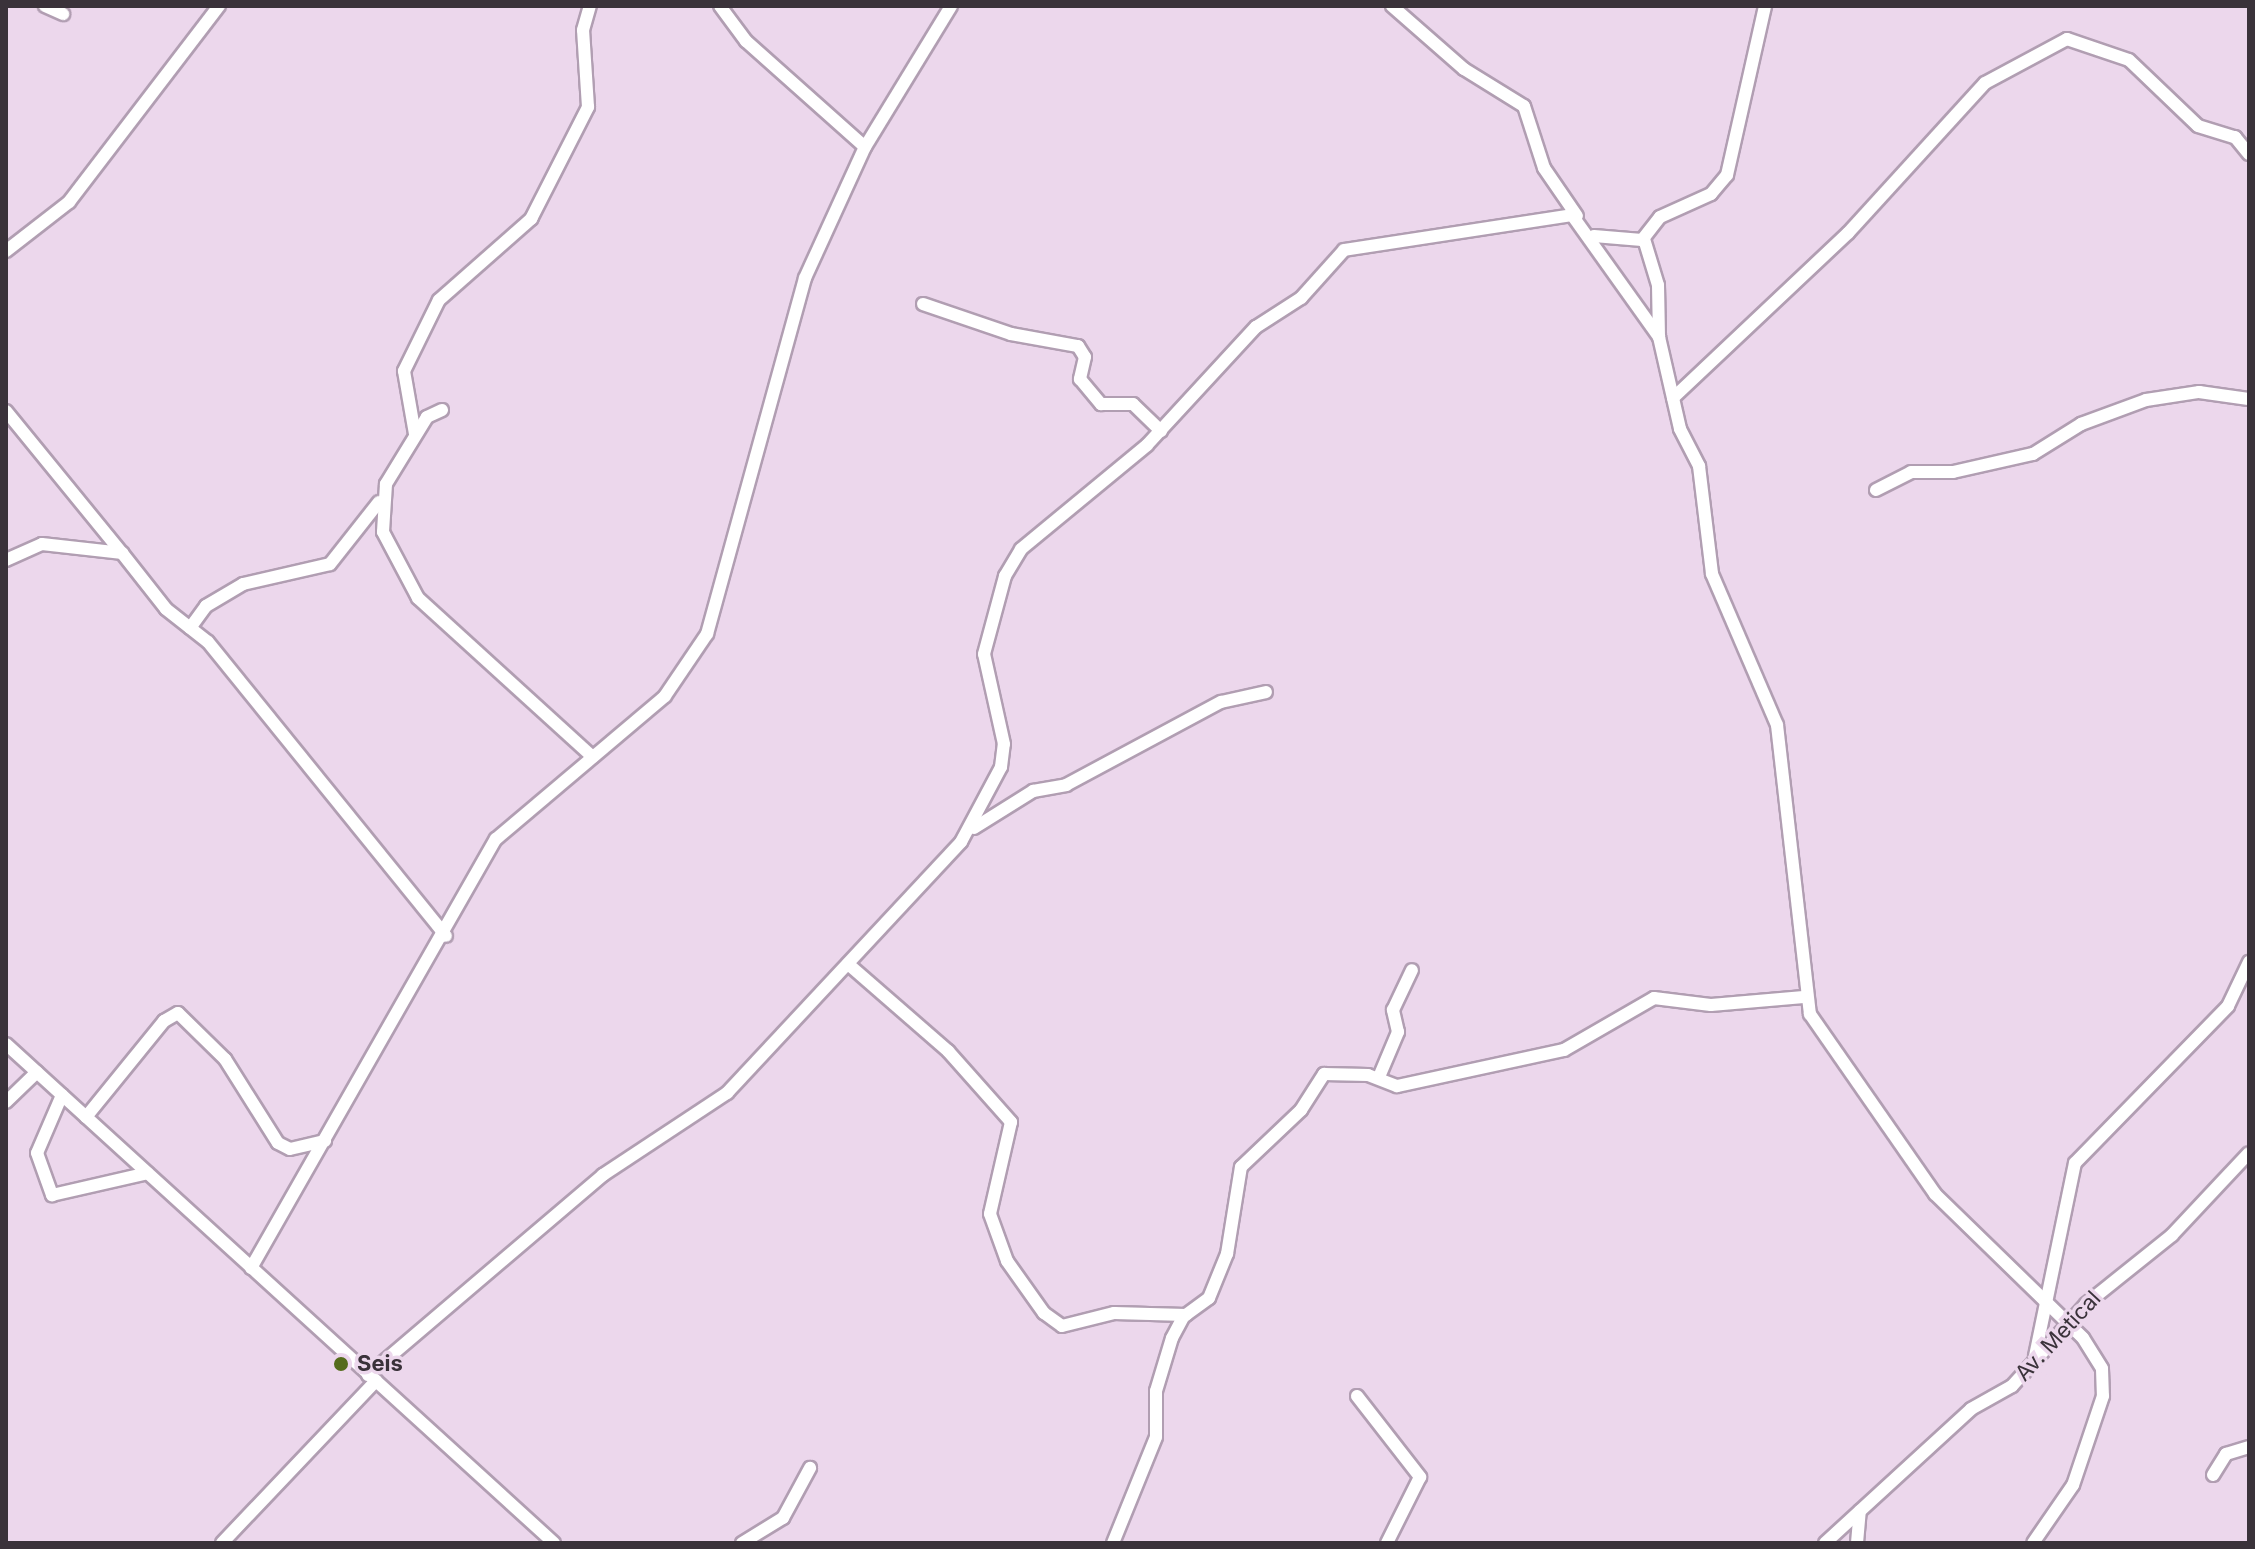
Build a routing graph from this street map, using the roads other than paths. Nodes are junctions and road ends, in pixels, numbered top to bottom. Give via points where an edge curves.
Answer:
1 (45, 6) edge
2 (219, 6) edge
3 (590, 6) edge
4 (720, 6) edge
5 (951, 6) edge
6 (1765, 6) edge
7 (1394, 7) edge
8 (63, 14) dead end
9 (865, 147) junction
10 (2249, 154) edge
11 (1577, 216) junction
12 (1594, 236) junction
13 (1644, 239) junction
14 (6, 251) edge
15 (923, 304) dead end
16 (1659, 337) junction
17 (1673, 398) junction
18 (2249, 399) edge
19 (442, 410) dead end
20 (6, 411) edge
21 (1161, 431) junction
22 (415, 434) junction
23 (1876, 490) dead end
24 (381, 498) junction
25 (121, 552) junction
26 (6, 560) edge
27 (190, 628) junction
28 (1266, 692) dead end
29 (593, 757) junction
30 (971, 829) junction
31 (446, 936) junction
32 (2249, 962) edge
33 (848, 964) junction
34 (1412, 970) dead end
35 (1804, 997) junction
36 (6, 1044) edge
37 (37, 1072) junction
38 (1379, 1077) junction
39 (62, 1095) junction
40 (6, 1102) edge
41 (86, 1117) junction
42 (325, 1141) junction
43 (2249, 1153) edge
44 (148, 1173) junction
45 (251, 1268) junction
46 (2047, 1304) junction
47 (1186, 1315) junction
48 (2068, 1323) junction
49 (2035, 1356) junction
50 (372, 1378) junction
51 (1357, 1396) dead end
52 (2249, 1447) edge
53 (810, 1468) dead end
54 (2213, 1475) dead end
55 (1860, 1511) junction
56 (222, 1543) edge
57 (554, 1543) edge
58 (742, 1543) edge
59 (1113, 1543) edge
60 (1387, 1543) edge
61 (1825, 1543) edge
62 (1857, 1543) edge
63 (2033, 1543) edge

1 - 8 street
2 - 14 street via 69,202
3 - 22 street via 583,30 588,107 526,225 439,300 404,371
4 - 9 street via 746,41
5 - 9 street
6 - 13 street via 1760,54 1727,175 1711,194 1660,217
7 - 11 street via 1464,69 1524,106 1544,168
9 - 29 street via 805,278 707,634 665,696
10 - 17 street via 2235,137 2198,126 2129,60 2067,39 1985,83 1848,233
11 - 12 street
11 - 21 street via 1344,250 1301,298 1256,327
12 - 13 street
12 - 16 street
13 - 16 street via 1658,285
15 - 21 street via 1011,334 1078,346 1085,357 1080,379 1101,404 1133,404
16 - 17 street
17 - 35 street via 1699,466 1712,574 1777,725 1797,868
18 - 23 street via 2199,392 2146,400 2090,419 2033,454 1953,472 1911,472
19 - 22 street
20 - 25 street
21 - 30 street via 1008,566 984,654 1003,756
22 - 24 street
24 - 27 street via 354,543 330,564 243,584 206,606
24 - 29 street via 383,532 418,598
25 - 26 street via 42,544
25 - 27 street
27 - 31 street
28 - 30 street via 1221,702 1066,785 1033,791
29 - 31 street via 496,839
30 - 33 street
31 - 42 street
32 - 46 street via 2228,1006 2075,1163
33 - 47 street via 948,1051 1011,1122 990,1214 1007,1261 1044,1313 1062,1326 1114,1313
33 - 50 street via 727,1093 603,1175
34 - 38 street via 1393,1010 1398,1032
35 - 38 street via 1711,1005 1654,998 1586,1042 1506,1068 1392,1087
35 - 46 street via 1918,1173
36 - 37 street
37 - 39 street
37 - 40 street
38 - 47 street via 1324,1074 1301,1110 1241,1167 1227,1254 1209,1298
39 - 41 street
39 - 44 street via 37,1153 52,1195
41 - 42 street via 164,1021 178,1013 225,1059 278,1143 290,1149
41 - 44 street
42 - 45 street
43 - 48 street, Av. Metical via 2172,1235
44 - 45 street
45 - 50 street
46 - 48 street
46 - 49 street
47 - 59 street via 1157,1385 1159,1421 1140,1488
48 - 49 street, Av. Metical
48 - 63 street via 2097,1357 2103,1396 2073,1485
49 - 55 street, Av. Metical via 2012,1386 1971,1409
50 - 56 street
50 - 57 street
51 - 60 street via 1420,1477
52 - 54 street via 2226,1454
53 - 58 street via 783,1518
55 - 61 street, Av. Metical
55 - 62 street

